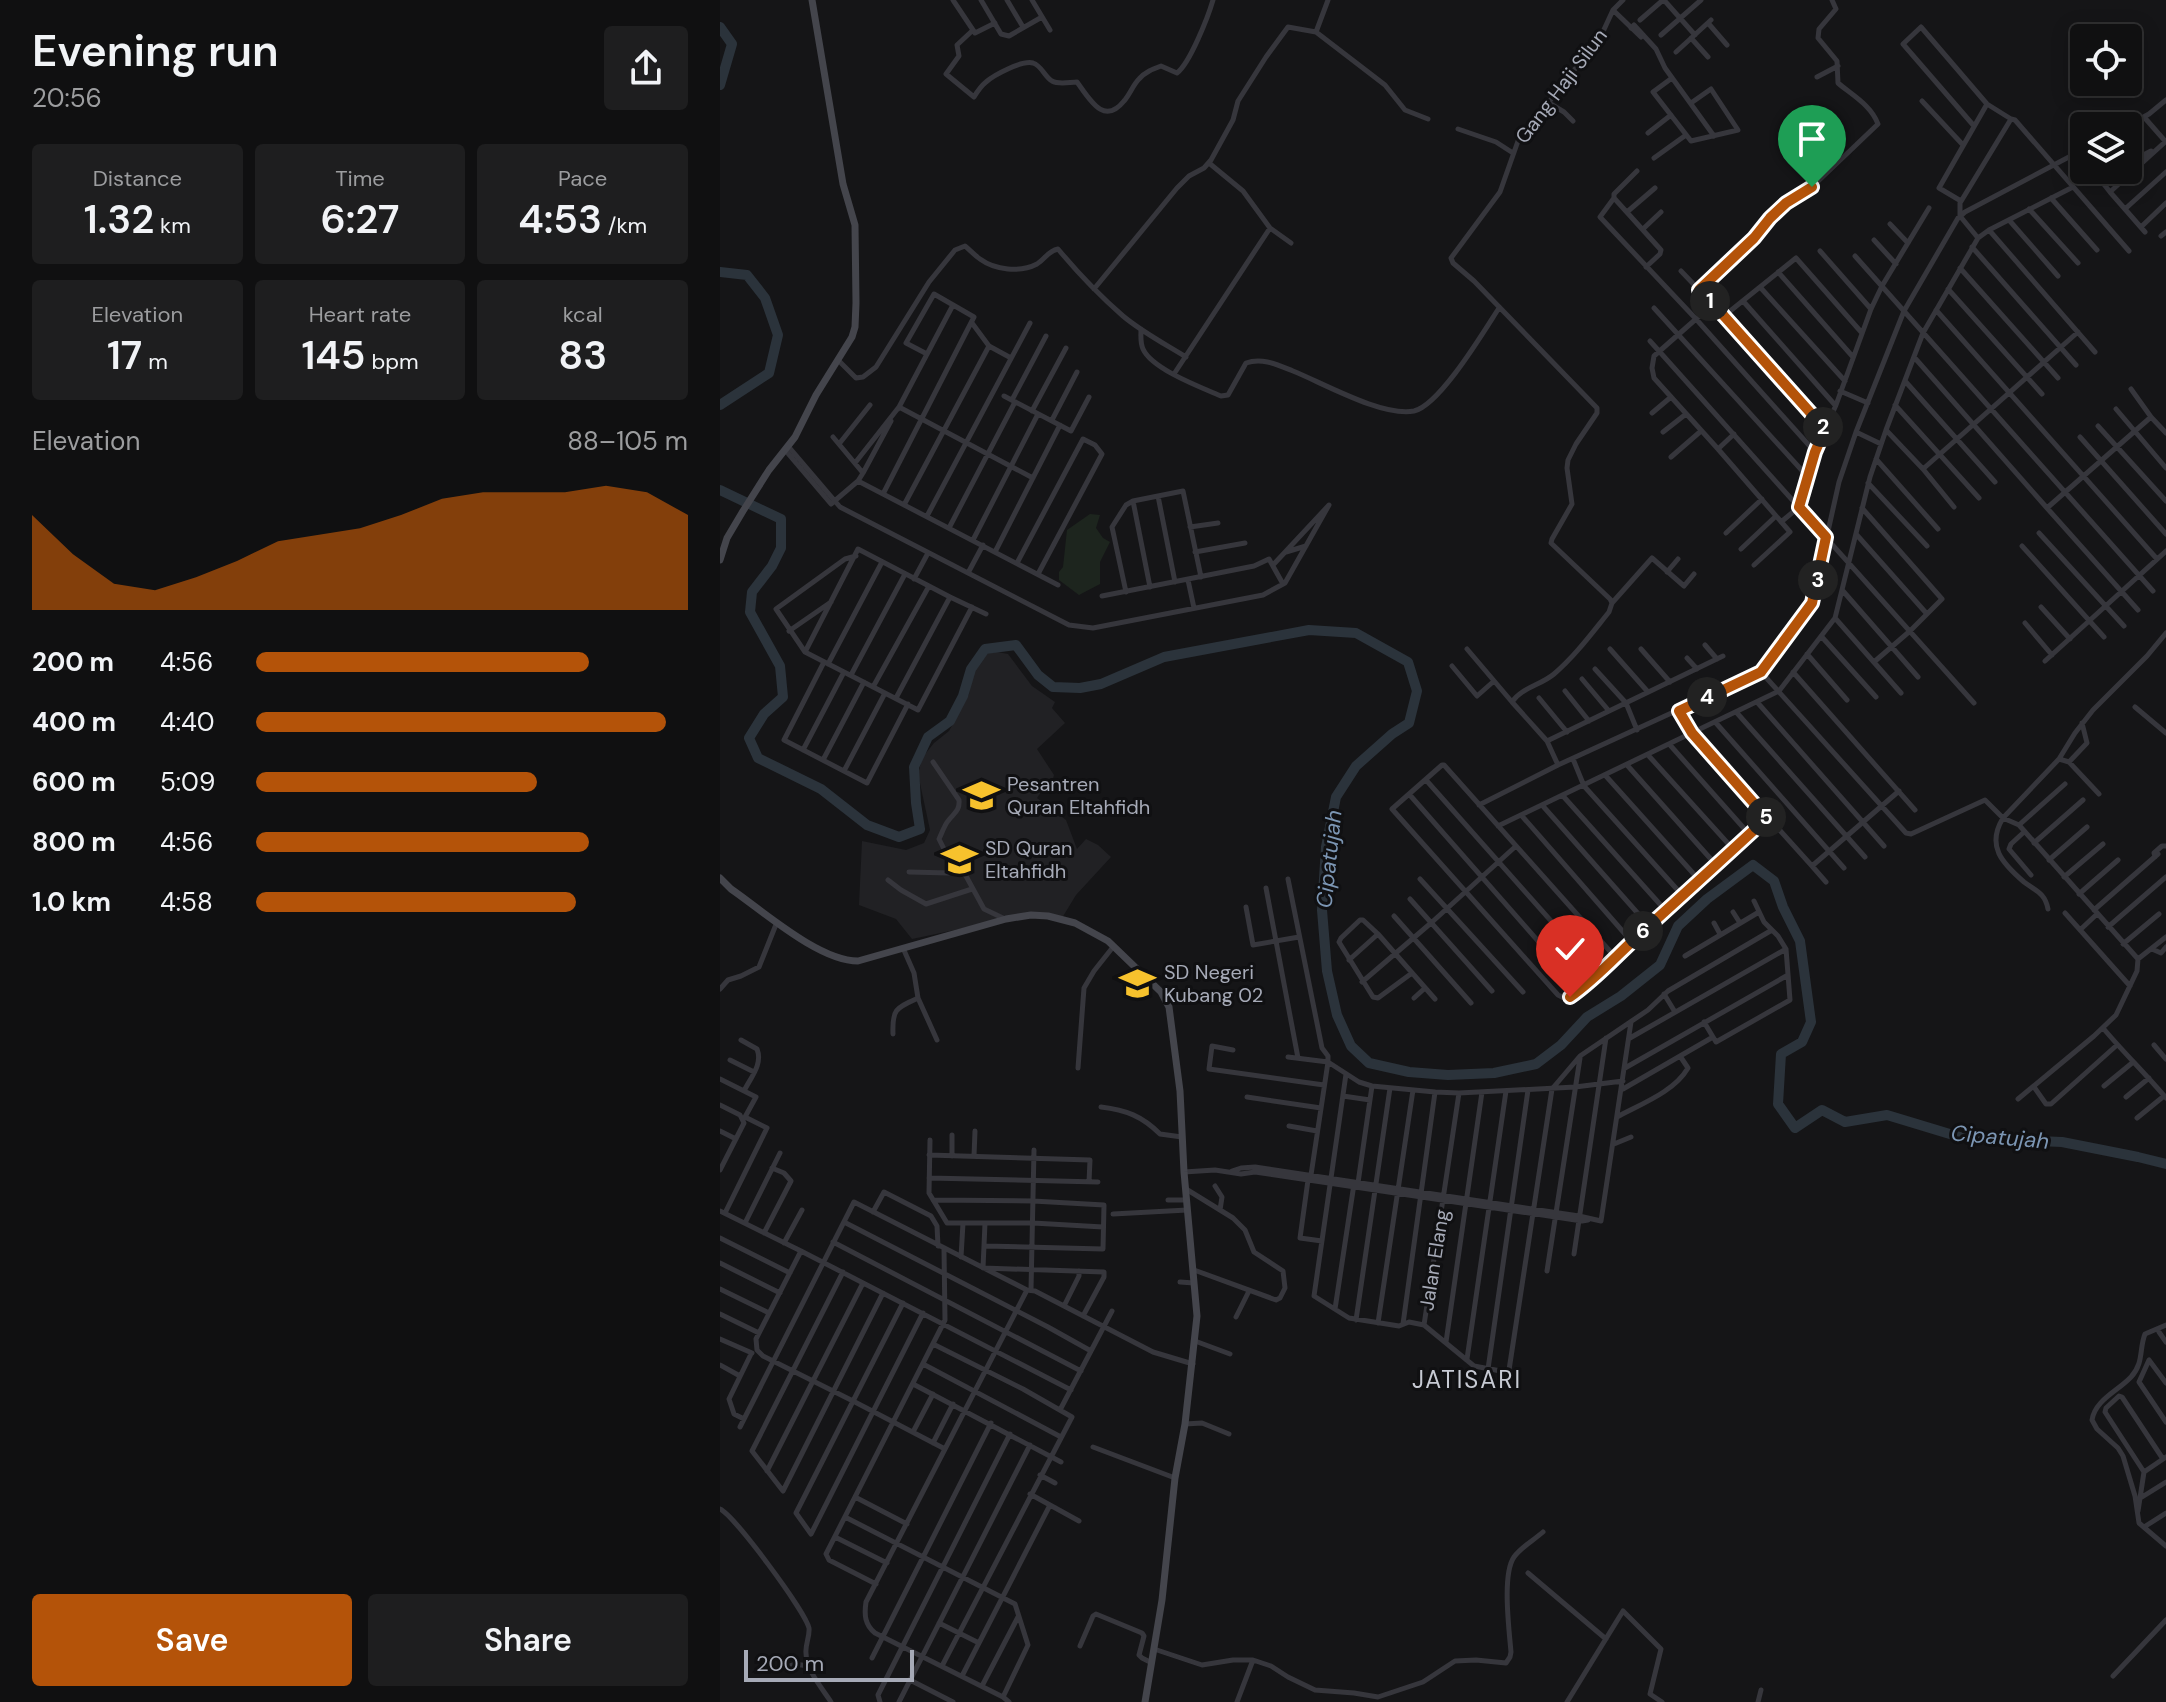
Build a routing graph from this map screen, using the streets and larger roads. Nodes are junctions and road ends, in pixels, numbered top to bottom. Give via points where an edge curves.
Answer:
1 (812, 0) edge
2 (953, 0) edge
3 (981, 0) edge
4 (1007, 0) edge
5 (1213, 0) edge
6 (1328, 0) edge
7 (1623, 0) edge
8 (1663, 0) edge
9 (1701, 0) edge
10 (1832, 0) edge
11 (1036, 1) edge
12 (1613, 10) junction
13 (1042, 17) junction
14 (1680, 18) junction
15 (1640, 20) dead end
16 (995, 23) junction
17 (1023, 27) junction
18 (1050, 30) dead end
19 (972, 31) junction
20 (1316, 32) junction
21 (1661, 35) dead end
22 (1693, 36) junction
23 (1727, 45) dead end
24 (1676, 52) dead end
25 (1708, 57) dead end
26 (1839, 65) junction
27 (1817, 77) dead end
28 (1672, 78) junction
29 (2166, 100) edge
30 (1922, 101) dead end
31 (1549, 103) junction
32 (1691, 103) junction
33 (1987, 104) junction
34 (1671, 115) junction
35 (2144, 117) joint
36 (1428, 119) dead end
37 (2011, 119) junction
38 (1573, 121) dead end
39 (1974, 126) junction
40 (1458, 129) dead end
41 (1648, 133) dead end
42 (1686, 134) junction
43 (1714, 136) junction
44 (2166, 142) edge
45 (1963, 145) junction
46 (2159, 147) junction
47 (1513, 153) junction
48 (2070, 156) edge
49 (2142, 156) edge
50 (1654, 158) dead end
51 (1209, 163) junction
52 (2055, 164) junction
53 (1637, 171) dead end
54 (2166, 172) edge
55 (2104, 184) edge
56 (2073, 187) junction
57 (1655, 188) dead end
58 (2110, 192) junction
59 (1614, 198) junction
60 (2051, 198) junction
61 (1961, 201) junction
62 (2166, 203) edge
63 (1929, 208) dead end
64 (2029, 209) junction
65 (2125, 209) junction
66 (1627, 212) junction
67 (1661, 212) dead end
68 (1960, 216) junction
69 (2009, 220) junction
70 (1890, 224) dead end
71 (1270, 228) junction
72 (1643, 229) junction
73 (1989, 230) junction
74 (1978, 238) junction
75 (1874, 240) dead end
76 (1291, 243) dead end
77 (1908, 243) junction
78 (1972, 247) junction
79 (2097, 250) dead end
80 (1820, 251) dead end
81 (2129, 251) dead end
82 (1855, 256) dead end
83 (2078, 263) dead end
84 (1896, 264) junction
85 (1646, 267) junction
86 (1960, 268) junction
87 (1681, 271) dead end
88 (1778, 272) junction
89 (2058, 276) dead end
90 (1882, 286) junction
91 (1760, 287) junction
92 (1094, 289) junction
93 (1948, 289) junction
94 (1699, 290) junction
95 (1743, 301) junction
96 (1713, 304) junction
97 (953, 305) junction
98 (1499, 308) junction
99 (1654, 308) dead end
100 (1871, 309) junction
101 (1936, 310) junction
102 (1904, 311) junction
103 (1724, 316) junction
104 (1696, 319) junction
105 (972, 323) junction
106 (1030, 323) dead end
107 (1141, 329) junction
108 (2078, 332) junction
109 (1862, 333) junction
110 (1923, 333) junction
111 (1678, 334) junction
112 (1046, 336) dead end
113 (1650, 341) dead end
114 (989, 346) junction
115 (2061, 347) junction
116 (1066, 348) dead end
117 (1660, 351) junction
118 (2095, 352) dead end
119 (927, 354) junction
120 (1186, 357) junction
121 (1853, 357) junction
122 (1914, 357) junction
123 (1011, 358) junction
124 (837, 360) junction
125 (2044, 362) junction
126 (2076, 365) dead end
127 (1077, 372) dead end
128 (1174, 374) junction
129 (2027, 378) junction
130 (2058, 378) dead end
131 (1845, 381) junction
132 (1905, 381) junction
133 (2131, 389) dead end
134 (1840, 391) junction
135 (2010, 393) junction
136 (2042, 394) dead end
137 (1004, 396) dead end
138 (1089, 397) dead end
139 (1671, 397) junction
140 (1014, 401) junction
141 (1868, 403) junction
142 (870, 405) dead end
143 (1836, 405) junction
144 (1895, 405) junction
145 (899, 407) junction
146 (1991, 409) junction
147 (2116, 409) dead end
148 (1035, 412) junction
149 (1652, 413) dead end
150 (1686, 414) junction
151 (2151, 417) junction
152 (922, 419) junction
153 (1052, 421) junction
154 (1060, 425) junction
155 (1973, 426) junction
156 (2098, 426) dead end
157 (1825, 429) junction
158 (944, 430) junction
159 (1886, 430) junction
160 (1701, 431) junction
161 (1663, 432) dead end
162 (1856, 432) junction
163 (2133, 432) junction
164 (2166, 433) edge
165 (1734, 434) junction
166 (833, 437) dead end
167 (2080, 437) dead end
168 (1957, 440) junction
169 (966, 443) junction
170 (839, 444) junction
171 (1881, 444) junction
172 (2115, 447) junction
173 (786, 448) junction
174 (1718, 449) junction
175 (1815, 452) junction
176 (988, 455) junction
177 (1941, 455) junction
178 (1671, 457) dead end
179 (1876, 459) junction
180 (2100, 461) junction
181 (855, 463) junction
182 (1011, 467) junction
183 (2166, 468) edge
184 (1923, 469) junction
185 (863, 473) junction
186 (2082, 476) junction
187 (1807, 477) junction
188 (1033, 478) junction
189 (858, 481) junction
190 (1995, 482) dead end
191 (1868, 483) junction
192 (2064, 492) junction
193 (883, 494) junction
194 (1158, 496) junction
195 (1979, 498) dead end
196 (1762, 499) junction
197 (835, 501) junction
198 (1133, 501) junction
199 (2166, 501) edge
200 (904, 505) junction
201 (1799, 507) junction
202 (1954, 507) dead end
203 (1862, 508) junction
204 (2047, 508) junction
205 (927, 516) junction
206 (1779, 519) junction
207 (1218, 523) dead end
208 (1190, 527) junction
209 (949, 528) junction
210 (1938, 529) dead end
211 (1726, 533) dead end
212 (2039, 533) dead end
213 (1855, 534) junction
214 (2166, 534) edge
215 (1826, 537) junction
216 (973, 540) junction
217 (1245, 543) dead end
218 (983, 545) junction
219 (722, 546) edge
220 (1306, 546) junction
221 (1927, 546) dead end
222 (2022, 546) dead end
223 (1741, 549) dead end
224 (2166, 551) edge
225 (995, 552) junction
226 (1195, 552) junction
227 (1285, 552) junction
228 (857, 553) junction
229 (928, 553) junction
230 (1678, 559) dead end
231 (2157, 559) junction
232 (720, 560) edge
233 (882, 562) junction
234 (1848, 562) junction
235 (1017, 563) junction
236 (1273, 565) junction
237 (1754, 565) dead end
238 (1667, 572) junction
239 (968, 573) junction
240 (905, 574) junction
241 (1038, 574) junction
242 (1694, 574) dead end
243 (2140, 575) junction
244 (1201, 577) junction
245 (914, 579) junction
246 (1188, 580) junction
247 (1175, 582) junction
248 (1283, 584) junction
249 (1058, 585) dead end
250 (929, 586) junction
251 (1150, 587) junction
252 (1842, 590) junction
253 (2122, 591) junction
254 (2153, 591) dead end
255 (1126, 592) junction
256 (1102, 596) dead end
257 (950, 597) junction
258 (832, 601) junction
259 (1612, 603) junction
260 (2105, 606) junction
261 (972, 607) junction
262 (2041, 607) dead end
263 (1194, 608) junction
264 (2138, 610) dead end
265 (986, 614) dead end
266 (1927, 614) junction
267 (1835, 618) junction
268 (2088, 621) junction
269 (2025, 623) dead end
270 (2124, 626) dead end
271 (789, 631) junction
272 (1910, 631) junction
273 (2166, 633) edge
274 (1821, 636) junction
275 (2104, 637) dead end
276 (2070, 639) junction
277 (1705, 645) dead end
278 (1892, 647) junction
279 (1467, 649) dead end
280 (1610, 649) dead end
281 (1641, 649) dead end
282 (805, 652) junction
283 (1807, 654) junction
284 (2052, 655) junction
285 (1687, 658) dead end
286 (2045, 661) dead end
287 (1874, 662) junction
288 (826, 663) junction
289 (1452, 666) dead end
290 (1595, 669) dead end
291 (1697, 669) junction
292 (1761, 672) junction
293 (1793, 672) junction
294 (847, 674) junction
295 (1918, 677) dead end
296 (1582, 679) dead end
297 (1494, 681) junction
298 (864, 682) junction
299 (1670, 682) junction
300 (873, 687) junction
301 (1565, 691) dead end
302 (1779, 691) junction
303 (1648, 692) junction
304 (885, 693) junction
305 (1901, 693) dead end
306 (1876, 697) dead end
307 (896, 698) junction
308 (1539, 698) dead end
309 (1847, 700) dead end
310 (1512, 702) junction
311 (1757, 702) junction
312 (1626, 703) junction
313 (1974, 703) dead end
314 (908, 704) junction
315 (2135, 707) dead end
316 (1609, 711) junction
317 (1679, 711) junction
318 (1737, 713) junction
319 (1589, 721) junction
320 (1716, 723) junction
321 (2082, 723) junction
322 (1637, 730) junction
323 (1567, 732) junction
324 (1692, 733) junction
325 (2166, 733) edge
326 (1547, 741) junction
327 (1670, 745) junction
328 (803, 750) junction
329 (1648, 755) junction
330 (1573, 759) junction
331 (2059, 759) junction
332 (823, 760) junction
333 (933, 762) dead end
334 (2069, 762) junction
335 (1558, 765) junction
336 (1627, 765) junction
337 (844, 771) junction
338 (1605, 775) junction
339 (1426, 780) junction
340 (2065, 784) dead end
341 (1584, 786) junction
342 (1899, 791) junction
343 (1409, 794) junction
344 (2099, 794) dead end
345 (1563, 796) junction
346 (2083, 800) dead end
347 (1479, 805) junction
348 (1542, 805) junction
349 (1881, 807) junction
350 (1915, 810) dead end
351 (1522, 816) junction
352 (1767, 818) junction
353 (2003, 818) junction
354 (1864, 822) junction
355 (2019, 825) junction
356 (1498, 826) junction
357 (2087, 827) dead end
358 (2024, 832) junction
359 (1749, 834) junction
360 (1847, 836) junction
361 (2034, 843) junction
362 (2103, 844) dead end
363 (1516, 846) junction
364 (1884, 846) dead end
365 (2166, 846) edge
366 (1733, 850) junction
367 (1830, 850) junction
368 (1865, 857) dead end
369 (2049, 860) junction
370 (2118, 860) dead end
371 (1499, 861) junction
372 (1717, 866) junction
373 (1812, 866) junction
374 (958, 867) junction
375 (1844, 868) dead end
376 (909, 872) dead end
377 (2031, 875) dead end
378 (2064, 877) junction
379 (2166, 877) edge
380 (720, 878) edge
381 (1481, 878) junction
382 (1288, 879) dead end
383 (1420, 879) dead end
384 (888, 880) dead end
385 (1700, 881) junction
386 (1826, 882) dead end
387 (1266, 888) dead end
388 (972, 889) junction
389 (1465, 893) junction
390 (2079, 894) junction
391 (1683, 896) junction
392 (1410, 899) dead end
393 (1754, 901) dead end
394 (1246, 907) dead end
395 (1447, 909) junction
396 (2048, 909) dead end
397 (1666, 911) junction
398 (1733, 912) dead end
399 (1759, 912) junction
400 (2096, 912) junction
401 (2065, 913) dead end
402 (2159, 914) dead end
403 (1394, 916) dead end
404 (1006, 919) junction
405 (777, 922) junction
406 (1431, 923) junction
407 (1714, 923) dead end
408 (1740, 923) junction
409 (1649, 926) junction
410 (2108, 927) junction
411 (1772, 930) junction
412 (2080, 930) junction
413 (1378, 934) junction
414 (1720, 934) junction
415 (1299, 937) junction
416 (2166, 937) edge
417 (1413, 938) junction
418 (1276, 941) junction
419 (1632, 942) junction
420 (2123, 944) junction
421 (1114, 946) junction
422 (2166, 947) edge
423 (903, 948) junction
424 (1786, 949) junction
425 (2152, 949) junction
426 (1396, 954) junction
427 (1685, 956) dead end
428 (1616, 958) junction
429 (2138, 959) junction
430 (1349, 960) junction
431 (1412, 973) junction
432 (1599, 975) junction
433 (1788, 975) junction
434 (1362, 982) junction
435 (2130, 986) junction
436 (1425, 988) junction
437 (720, 989) edge
438 (1581, 990) junction
439 (1492, 991) dead end
440 (1523, 992) dead end
441 (1664, 994) junction
442 (918, 998) junction
443 (1414, 998) dead end
444 (1435, 999) dead end
445 (1471, 1003) dead end
446 (1675, 1012) junction
447 (1632, 1022) junction
448 (1704, 1022) junction
449 (2103, 1028) junction
450 (893, 1034) dead end
451 (1713, 1037) junction
452 (1606, 1038) junction
453 (1629, 1038) junction
454 (741, 1040) dead end
455 (937, 1040) dead end
456 (2117, 1045) junction
457 (2154, 1045) dead end
458 (1233, 1050) dead end
459 (1580, 1056) junction
460 (1680, 1056) junction
461 (1288, 1057) dead end
462 (1298, 1058) junction
463 (2166, 1059) edge
464 (730, 1060) dead end
465 (1328, 1062) junction
466 (2132, 1063) junction
467 (1078, 1068) dead end
468 (1625, 1068) junction
469 (754, 1072) junction
470 (1346, 1074) junction
471 (2149, 1078) junction
472 (720, 1079) edge
473 (1623, 1081) junction
474 (1599, 1084) junction
475 (1324, 1085) junction
476 (1372, 1086) junction
477 (2104, 1086) dead end
478 (1575, 1087) junction
479 (2034, 1087) junction
480 (1390, 1088) junction
481 (1552, 1089) junction
482 (1622, 1089) junction
483 (1413, 1090) junction
484 (1528, 1090) junction
485 (744, 1091) junction
486 (1506, 1091) junction
487 (1435, 1092) junction
488 (1482, 1092) junction
489 (1459, 1093) junction
490 (1343, 1096) junction
491 (1247, 1097) dead end
492 (2126, 1097) dead end
493 (2165, 1097) edge
494 (2018, 1099) dead end
495 (1370, 1100) junction
496 (720, 1105) edge
497 (1101, 1107) dead end
498 (1321, 1108) junction
499 (744, 1118) junction
500 (1616, 1118) junction
501 (2137, 1118) dead end
502 (1289, 1126) dead end
503 (720, 1131) edge
504 (975, 1131) dead end
505 (1317, 1131) junction
506 (952, 1135) dead end
507 (1182, 1137) junction
508 (1631, 1137) dead end
509 (736, 1139) junction
510 (930, 1140) dead end
511 (1613, 1145) junction
512 (780, 1153) dead end
513 (1034, 1154) junction
514 (929, 1155) junction
515 (952, 1156) junction
516 (974, 1156) junction
517 (723, 1158) edge
518 (772, 1168) junction
519 (720, 1170) edge
520 (1184, 1172) junction
521 (929, 1178) junction
522 (1310, 1178) junction
523 (1034, 1179) junction
524 (1331, 1181) junction
525 (1089, 1182) junction
526 (1098, 1182) dead end
527 (1356, 1184) junction
528 (1215, 1186) dead end
529 (1376, 1188) junction
530 (1186, 1189) junction
531 (1398, 1191) junction
532 (1421, 1194) junction
533 (1444, 1198) junction
534 (933, 1200) junction
535 (1168, 1200) dead end
536 (1033, 1201) junction
537 (1187, 1201) junction
538 (1466, 1201) junction
539 (1488, 1205) junction
540 (1511, 1208) junction
541 (802, 1210) dead end
542 (1188, 1210) junction
543 (1220, 1210) junction
544 (1534, 1211) junction
545 (722, 1212) edge
546 (873, 1212) junction
547 (1113, 1214) dead end
548 (1557, 1215) junction
549 (1579, 1218) junction
550 (843, 1222) junction
551 (745, 1223) junction
552 (963, 1223) junction
553 (985, 1223) junction
554 (1033, 1223) junction
555 (1103, 1227) junction
556 (764, 1233) junction
557 (720, 1238) edge
558 (1322, 1241) junction
559 (833, 1242) junction
560 (784, 1243) junction
561 (985, 1246) junction
562 (1032, 1246) junction
563 (941, 1247) junction
564 (801, 1251) junction
565 (1574, 1254) dead end
566 (961, 1257) junction
567 (823, 1262) junction
568 (720, 1263) edge
569 (983, 1268) junction
570 (1032, 1269) junction
571 (1194, 1270) junction
572 (1079, 1271) junction
573 (1547, 1271) dead end
574 (843, 1272) junction
575 (790, 1273) junction
576 (944, 1274) junction
577 (1180, 1282) dead end
578 (863, 1283) junction
579 (1195, 1283) junction
580 (720, 1289) edge
581 (1029, 1290) junction
582 (1249, 1291) junction
583 (780, 1293) junction
584 (883, 1293) junction
585 (945, 1300) junction
586 (903, 1303) junction
587 (1064, 1306) junction
588 (1335, 1309) junction
589 (1016, 1310) junction
590 (1112, 1311) dead end
591 (769, 1313) junction
592 (923, 1313) junction
593 (720, 1314) edge
594 (1083, 1316) junction
595 (1236, 1317) dead end
596 (1356, 1320) junction
597 (1378, 1323) junction
598 (944, 1324) junction
599 (1403, 1324) junction
600 (1424, 1325) junction
601 (2166, 1325) edge
602 (1104, 1327) junction
603 (1005, 1330) junction
604 (759, 1333) junction
605 (720, 1339) edge
606 (1195, 1341) junction
607 (1445, 1343) junction
608 (933, 1344) junction
609 (995, 1350) junction
610 (1091, 1351) junction
611 (754, 1352) junction
612 (1230, 1354) dead end
613 (1466, 1360) junction
614 (773, 1361) junction
615 (923, 1364) junction
616 (1193, 1364) junction
617 (720, 1365) edge
618 (1488, 1369) junction
619 (985, 1370) junction
620 (793, 1371) junction
621 (1081, 1371) junction
622 (740, 1376) junction
623 (813, 1381) junction
624 (2166, 1383) edge
625 (913, 1384) junction
626 (975, 1390) junction
627 (1071, 1390) junction
628 (833, 1391) junction
629 (933, 1394) junction
630 (853, 1401) junction
631 (953, 1404) junction
632 (965, 1410) junction
633 (1060, 1410) junction
634 (873, 1411) junction
635 (744, 1419) junction
636 (893, 1422) junction
637 (2166, 1422) edge
638 (991, 1423) junction
639 (1185, 1424) junction
640 (740, 1427) dead end
641 (913, 1432) junction
642 (1010, 1434) junction
643 (1229, 1434) dead end
644 (1061, 1437) junction
645 (933, 1443) junction
646 (1030, 1445) junction
647 (1093, 1447) dead end
648 (945, 1449) junction
649 (1050, 1456) junction
650 (2164, 1458) edge
651 (1061, 1462) dead end
652 (767, 1471) junction
653 (2144, 1472) junction
654 (1040, 1475) junction
655 (1175, 1478) junction
656 (2166, 1482) edge
657 (1055, 1483) dead end
658 (1030, 1494) junction
659 (855, 1497) junction
660 (2141, 1498) junction
661 (1050, 1505) junction
662 (720, 1509) edge
663 (2166, 1513) edge
664 (2137, 1515) junction
665 (845, 1517) junction
666 (1079, 1521) dead end
667 (907, 1524) junction
668 (2144, 1527) junction
669 (1543, 1532) dead end
670 (835, 1537) junction
671 (2165, 1543) edge
672 (897, 1544) junction
673 (923, 1558) junction
674 (887, 1563) junction
675 (943, 1568) junction
676 (1528, 1573) dead end
677 (962, 1578) junction
678 (876, 1584) junction
679 (982, 1588) junction
680 (1002, 1598) junction
681 (1019, 1616) junction
682 (2166, 1620) edge
683 (939, 1623) junction
684 (959, 1633) junction
685 (883, 1636) junction
686 (1606, 1639) junction
687 (979, 1643) junction
688 (1080, 1646) dead end
689 (903, 1647) junction
690 (1154, 1649) junction
691 (922, 1656) junction
692 (872, 1658) dead end
693 (1253, 1660) junction
694 (1152, 1663) junction
695 (808, 1666) junction
696 (942, 1666) junction
697 (787, 1667) dead end
698 (962, 1676) junction
699 (2113, 1676) dead end
700 (910, 1680) junction
701 (982, 1686) junction
702 (1761, 1690) dead end
703 (1345, 1692) junction
704 (1003, 1697) junction
705 (900, 1701) edge
706 (831, 1702) edge
707 (880, 1702) edge
708 (953, 1702) edge
709 (1009, 1702) edge
710 (1145, 1702) edge
711 (1237, 1702) edge
712 (1343, 1702) edge
713 (1567, 1702) edge
714 (1662, 1702) edge
715 (1758, 1702) edge

1 - 124 street via 843,184 855,225 855,327
2 - 19 street
3 - 16 street
4 - 17 street
5 - 19 street via 1180,72 1161,66 1151,69 1108,113 1077,82 1052,81 1033,63 994,76 974,97 946,74 959,56 957,45
6 - 20 street
7 - 12 street, Gang Haji Silun
8 - 14 street
8 - 15 street
9 - 14 street
10 - 26 street via 1836,9 1818,35
11 - 13 street
12 - 28 street via 1656,49
12 - 31 street, Gang Haji Silun via 1605,30
13 - 17 street
13 - 18 street
14 - 21 street
14 - 22 street
16 - 17 street via 1005,36
16 - 19 street
20 - 36 street via 1385,85 1405,110
20 - 51 street via 1286,28 1238,101
22 - 23 street via 1709,22
22 - 24 street
22 - 25 street
26 - 27 street
26 - 94 street via 1838,83 1870,110 1877,125 1812,187 1786,203
28 - 32 street
28 - 34 street via 1653,92
29 - 35 street
30 - 45 street
31 - 38 street
31 - 47 street, Gang Haji Silun
32 - 43 street
32 - 43 street via 1711,89 1738,130
33 - 37 street
33 - 39 street
33 - 39 street via 1921,27 1903,44
34 - 41 street
34 - 42 street
35 - 44 street
37 - 52 street
37 - 61 street
39 - 45 street
40 - 47 street
42 - 43 street via 1691,141
42 - 50 street
44 - 46 street
45 - 61 street via 1939,188
46 - 49 street
46 - 58 street
47 - 98 street, Gang Haji Silun via 1500,192 1451,255
48 - 52 street
51 - 71 street via 1243,191
51 - 92 street via 1177,188
52 - 56 street
52 - 68 street
53 - 59 street
54 - 65 street
55 - 58 street
56 - 60 street
56 - 81 street
57 - 66 street
58 - 65 street
59 - 66 street
59 - 85 street via 1600,216
60 - 64 street
60 - 79 street
61 - 68 street
62 - 65 street via 2143,230
63 - 77 street
64 - 69 street
64 - 83 street
66 - 72 street
67 - 72 street
68 - 74 street
68 - 102 street
69 - 73 street
69 - 89 street
70 - 77 street
71 - 76 street
71 - 120 street
72 - 85 street via 1661,251
73 - 74 street
73 - 108 street
74 - 78 street
75 - 84 street
77 - 84 street
78 - 86 street
78 - 115 street
80 - 100 street
82 - 90 street
84 - 90 street
85 - 104 street
86 - 93 street
86 - 125 street
87 - 94 street
88 - 91 street
88 - 109 street via 1796,258
88 - 121 street
90 - 100 street
90 - 102 street
91 - 95 street
91 - 131 street
92 - 107 street
92 - 124 street via 1058,249 1017,269 996,268 962,246 929,282 876,367 856,378
93 - 101 street
93 - 129 street
94 - 96 street
95 - 103 street
95 - 143 street
96 - 103 street
96 - 104 street
97 - 105 street via 974,317
97 - 119 street
97 - 119 street via 934,294 906,343
98 - 128 street via 1456,373 1412,411 1379,407 1258,360 1246,363 1224,397
98 - 259 street via 1597,410 1568,460 1572,504 1551,543
99 - 111 street
100 - 109 street
101 - 110 street
101 - 135 street
102 - 110 street
102 - 141 street
103 - 157 street
104 - 111 street
104 - 175 street
105 - 114 street
105 - 152 street
106 - 123 street
107 - 120 street
107 - 128 street via 1145,353
108 - 115 street
108 - 118 street
109 - 121 street
110 - 122 street
110 - 146 street
111 - 117 street
111 - 187 street
112 - 140 street
113 - 117 street
114 - 123 street
114 - 158 street
115 - 125 street
115 - 126 street
116 - 148 street
117 - 139 street via 1652,359 1652,374
117 - 165 street
119 - 145 street
120 - 128 street
121 - 131 street
122 - 132 street
122 - 155 street
123 - 169 street
124 - 173 street
125 - 129 street
125 - 130 street
127 - 153 street
129 - 135 street
129 - 136 street
131 - 134 street
132 - 144 street
132 - 168 street
133 - 151 street
134 - 141 street
134 - 143 street
135 - 146 street
135 - 186 street
137 - 140 street
138 - 154 street via 1071,431
139 - 149 street
139 - 150 street
140 - 148 street
140 - 176 street
141 - 162 street
142 - 170 street
143 - 157 street
144 - 159 street
144 - 177 street
145 - 152 street
145 - 181 street
145 - 185 street
146 - 155 street
146 - 192 street
147 - 163 street
148 - 153 street
148 - 182 street
150 - 160 street
150 - 161 street
151 - 163 street
151 - 164 street
152 - 158 street
152 - 193 street
153 - 154 street
154 - 188 street
155 - 168 street
155 - 204 street
156 - 172 street
157 - 175 street
158 - 169 street
158 - 200 street
159 - 171 street
159 - 184 street
160 - 174 street
160 - 178 street
162 - 171 street
162 - 215 street
163 - 172 street
163 - 183 street
165 - 174 street
165 - 201 street
166 - 170 street
167 - 180 street
168 - 177 street
168 - 190 street
169 - 176 street
169 - 205 street
170 - 181 street
171 - 179 street
172 - 180 street
172 - 199 street
173 - 197 street
173 - 219 street
174 - 196 street
175 - 187 street
176 - 182 street
176 - 209 street
177 - 184 street
177 - 195 street
179 - 191 street
179 - 210 street
180 - 186 street
180 - 214 street
181 - 185 street
182 - 188 street
182 - 216 street
184 - 202 street
185 - 189 street
186 - 192 street
186 - 231 street
187 - 201 street
188 - 225 street
189 - 193 street
189 - 197 street
191 - 203 street
191 - 221 street
192 - 204 street
192 - 243 street
193 - 200 street
194 - 198 street
194 - 208 street via 1183,491
194 - 247 street
196 - 206 street
196 - 211 street
197 - 229 street
198 - 251 street
198 - 255 street via 1112,527
200 - 205 street
201 - 206 street
201 - 215 street
203 - 213 street
203 - 266 street via 1942,599
204 - 253 street
205 - 209 street
206 - 223 street
206 - 237 street via 1788,535
207 - 208 street
208 - 226 street
209 - 216 street
212 - 260 street
213 - 234 street
213 - 266 street
215 - 234 street
215 - 292 street via 1812,603
216 - 218 street
217 - 226 street
218 - 225 street
218 - 239 street
219 - 232 street
220 - 227 street
220 - 227 street via 1329,505
220 - 248 street
222 - 268 street
224 - 231 street
225 - 235 street
226 - 244 street
227 - 236 street
228 - 233 street
228 - 258 street
228 - 271 street via 776,609
229 - 239 street
229 - 245 street
230 - 238 street
231 - 243 street
233 - 240 street
233 - 288 street
234 - 252 street
234 - 272 street
235 - 241 street
235 - 241 street via 1083,439 1095,445 1102,454
236 - 244 street via 1269,559
236 - 248 street
238 - 242 street via 1684,586
238 - 259 street via 1652,558
239 - 263 street via 1080,628
240 - 245 street
240 - 294 street
241 - 249 street
243 - 253 street
243 - 254 street
244 - 246 street
245 - 250 street
246 - 247 street
246 - 263 street
247 - 251 street
248 - 263 street via 1263,595
250 - 257 street
250 - 300 street
251 - 255 street
252 - 267 street
252 - 278 street
253 - 260 street
253 - 264 street
255 - 256 street
257 - 261 street
257 - 307 street
258 - 271 street
258 - 282 street
259 - 310 street via 1563,666
260 - 268 street
260 - 270 street
261 - 265 street
261 - 314 street via 918,710
262 - 276 street
266 - 272 street
267 - 274 street
267 - 287 street
268 - 275 street
268 - 276 street
269 - 284 street
271 - 282 street
272 - 278 street
272 - 313 street
273 - 321 street
274 - 283 street
274 - 306 street
276 - 284 street
277 - 291 street via 1720,657
278 - 287 street
278 - 295 street
279 - 297 street
280 - 303 street
281 - 299 street
282 - 288 street
283 - 293 street
283 - 309 street
284 - 286 street
285 - 291 street
287 - 305 street
288 - 294 street
288 - 328 street via 784,740
289 - 297 street via 1477,696
290 - 312 street
291 - 299 street
292 - 302 street
292 - 317 street
293 - 302 street
293 - 342 street
294 - 298 street
294 - 328 street
296 - 316 street
297 - 310 street
298 - 300 street
298 - 332 street
299 - 303 street
300 - 304 street
301 - 319 street
302 - 311 street
302 - 349 street
303 - 312 street
304 - 307 street
304 - 337 street
307 - 314 street
308 - 323 street
310 - 326 street
311 - 318 street
311 - 354 street
312 - 316 street
312 - 322 street
314 - 337 street via 867,783
315 - 325 street
316 - 319 street
317 - 322 street
317 - 324 street
318 - 320 street
318 - 360 street
319 - 323 street
320 - 324 street
320 - 367 street
321 - 331 street
321 - 334 street via 2087,743
322 - 330 street
323 - 326 street
324 - 327 street
324 - 352 street
326 - 335 street
327 - 329 street
327 - 359 street
328 - 332 street
329 - 336 street
329 - 366 street
330 - 335 street
330 - 341 street
331 - 334 street
331 - 353 street
332 - 337 street
333 - 374 street via 959,800 939,839
334 - 344 street
335 - 347 street
336 - 338 street
336 - 372 street
338 - 341 street
338 - 385 street
339 - 343 street
339 - 347 street via 1443,765
339 - 371 street
340 - 355 street
341 - 345 street
341 - 391 street
342 - 349 street
342 - 350 street
343 - 381 street
343 - 389 street via 1392,811
345 - 348 street
345 - 397 street
346 - 361 street
347 - 356 street
348 - 351 street
348 - 409 street
349 - 353 street via 1909,834 1984,799
349 - 354 street
351 - 356 street
351 - 419 street
352 - 359 street
352 - 373 street
353 - 355 street
353 - 396 street via 1995,836 1999,855 2040,892
354 - 360 street
354 - 364 street
355 - 358 street
356 - 363 street
357 - 369 street
358 - 361 street
358 - 377 street via 2009,849
359 - 366 street
360 - 367 street
360 - 368 street
361 - 369 street
362 - 378 street
363 - 371 street
363 - 428 street
365 - 400 street
366 - 372 street
367 - 373 street
367 - 375 street
369 - 378 street
370 - 390 street
371 - 381 street
371 - 432 street
372 - 385 street
373 - 386 street
374 - 376 street via 949,873
374 - 388 street
378 - 390 street
379 - 410 street
380 - 405 street
381 - 389 street
381 - 438 street
382 - 415 street
383 - 395 street
384 - 388 street via 926,904
385 - 391 street
387 - 418 street
388 - 404 street via 984,909
389 - 395 street
389 - 438 street via 1558,995 1569,998
390 - 400 street
391 - 397 street
392 - 406 street
393 - 399 street
394 - 418 street via 1253,945
395 - 406 street
395 - 440 street
397 - 409 street
398 - 408 street
399 - 408 street
399 - 411 street
400 - 410 street
400 - 412 street
401 - 412 street
402 - 420 street
403 - 417 street
404 - 421 street via 1061,919
404 - 423 street
405 - 423 street via 850,961
405 - 437 street via 759,967
406 - 417 street
406 - 439 street
407 - 414 street
408 - 414 street
409 - 419 street
410 - 420 street
411 - 424 street
411 - 441 street
412 - 435 street
413 - 426 street
413 - 430 street
413 - 430 street via 1358,921 1339,940
414 - 427 street
415 - 418 street
415 - 465 street
416 - 425 street
417 - 426 street
417 - 445 street
418 - 462 street
419 - 428 street
420 - 429 street
421 - 467 street via 1084,988
421 - 507 street via 1161,992 1169,1007
422 - 425 street via 2161,953
423 - 442 street
424 - 433 street
424 - 446 street
425 - 429 street
426 - 431 street
426 - 434 street
428 - 432 street
429 - 435 street
430 - 434 street
431 - 434 street via 1378,998
431 - 436 street
432 - 438 street
433 - 448 street
433 - 451 street via 1790,1000 1716,1042
435 - 449 street
436 - 443 street
436 - 444 street
441 - 446 street
441 - 447 street
442 - 450 street via 893,1014
442 - 455 street
446 - 453 street
447 - 452 street
447 - 453 street
448 - 451 street
448 - 468 street
449 - 456 street
449 - 479 street
451 - 460 street
452 - 459 street
452 - 474 street
453 - 468 street
454 - 469 street via 757,1049
456 - 466 street
456 - 479 street via 2051,1104
457 - 463 street
458 - 475 street via 1212,1046 1209,1069
459 - 478 street
459 - 481 street
460 - 482 street
460 - 500 street via 1688,1068 1674,1085
461 - 462 street
462 - 465 street
464 - 469 street
465 - 470 street
465 - 475 street
466 - 471 street
466 - 477 street
468 - 473 street
469 - 485 street
470 - 476 street
470 - 490 street
471 - 492 street
471 - 493 street
472 - 485 street
473 - 474 street
473 - 482 street
474 - 478 street
474 - 549 street
475 - 498 street
476 - 480 street
476 - 495 street
478 - 481 street
478 - 548 street
479 - 494 street
480 - 483 street
480 - 529 street
481 - 484 street
481 - 544 street
482 - 500 street
483 - 487 street
483 - 531 street
484 - 486 street
484 - 540 street
485 - 499 street via 756,1097
486 - 488 street
486 - 539 street
487 - 489 street
487 - 532 street
488 - 489 street
488 - 538 street
489 - 533 street, Jalan Elang
490 - 495 street
490 - 524 street
491 - 498 street
493 - 501 street
495 - 527 street
496 - 499 street
497 - 507 street via 1127,1112 1160,1134
498 - 505 street
499 - 509 street
499 - 545 street via 767,1128
500 - 511 street
502 - 505 street
503 - 509 street
504 - 516 street
505 - 522 street
506 - 515 street
507 - 520 street
508 - 511 street
509 - 517 street
510 - 514 street
511 - 549 street via 1601,1221
512 - 518 street
513 - 516 street
513 - 523 street
513 - 525 street via 1090,1160
514 - 515 street
514 - 521 street
515 - 516 street
517 - 519 street
518 - 551 street
518 - 556 street via 791,1181
520 - 522 street
520 - 530 street
521 - 523 street
521 - 534 street
522 - 524 street
522 - 558 street via 1300,1238
523 - 525 street
523 - 536 street
524 - 527 street
524 - 558 street
525 - 526 street
527 - 529 street
527 - 588 street
528 - 543 street via 1222,1197
529 - 531 street
529 - 596 street
530 - 537 street
530 - 543 street
531 - 532 street
531 - 597 street
532 - 533 street
532 - 599 street
533 - 538 street
533 - 600 street, Jalan Elang
534 - 536 street
534 - 552 street via 947,1223
535 - 537 street
536 - 554 street
536 - 555 street via 1104,1205
537 - 542 street
538 - 539 street
538 - 607 street
539 - 540 street
539 - 613 street
540 - 544 street
540 - 618 street
541 - 560 street
542 - 547 street
542 - 571 street
543 - 582 street via 1245,1230 1254,1252 1284,1272 1279,1300
544 - 548 street
544 - 618 street via 1509,1370
545 - 551 street
546 - 550 street via 854,1202
546 - 563 street
546 - 563 street via 884,1192 931,1216
548 - 549 street
548 - 573 street
549 - 565 street
550 - 559 street
550 - 576 street
551 - 556 street
552 - 553 street
552 - 566 street
553 - 554 street
553 - 561 street
554 - 555 street
554 - 562 street
555 - 562 street via 1103,1249
556 - 560 street
557 - 575 street
558 - 588 street via 1314,1296
559 - 567 street
559 - 585 street
560 - 564 street
561 - 562 street
561 - 569 street
562 - 570 street
563 - 566 street
563 - 576 street
564 - 567 street
564 - 575 street
566 - 569 street
567 - 574 street
567 - 614 street
568 - 583 street
569 - 570 street
569 - 581 street
570 - 572 street
570 - 581 street
571 - 579 street
571 - 582 street
572 - 587 street
572 - 594 street via 1104,1272
574 - 578 street
574 - 620 street
575 - 583 street
576 - 585 street
576 - 589 street
577 - 579 street
578 - 584 street
578 - 623 street
579 - 606 street
580 - 591 street
581 - 587 street
581 - 589 street
582 - 595 street
583 - 591 street
584 - 586 street
584 - 628 street
585 - 598 street
585 - 603 street
586 - 592 street
586 - 630 street
587 - 594 street
588 - 596 street
589 - 603 street
589 - 610 street
590 - 602 street
591 - 604 street
592 - 598 street
592 - 634 street
593 - 604 street
594 - 602 street
596 - 597 street
597 - 599 street
598 - 608 street
598 - 609 street
599 - 600 street
600 - 607 street
601 - 664 street via 2145,1334 2134,1374 2092,1416 2093,1425 2120,1449
602 - 610 street
602 - 616 street via 1153,1352
603 - 609 street
603 - 621 street
604 - 611 street
605 - 611 street
606 - 612 street
606 - 616 street
607 - 613 street
608 - 615 street
608 - 619 street
609 - 619 street
609 - 627 street
610 - 621 street
611 - 614 street
611 - 622 street
613 - 618 street
614 - 620 street
614 - 635 street
615 - 625 street
615 - 626 street
616 - 639 street
617 - 622 street
619 - 626 street
619 - 633 street
620 - 623 street
620 - 652 street via 752,1451
621 - 627 street
622 - 635 street via 729,1399 734,1414
623 - 628 street
623 - 652 street
624 - 637 street via 2148,1360 2139,1382
625 - 629 street
625 - 636 street
626 - 632 street
626 - 644 street
627 - 633 street
628 - 630 street
628 - 652 street via 783,1491
629 - 631 street
629 - 641 street
630 - 634 street
630 - 634 street via 796,1513 811,1534
631 - 632 street
631 - 645 street
632 - 638 street
632 - 648 street
633 - 644 street via 1072,1417
634 - 636 street
635 - 640 street
636 - 641 street
636 - 659 street
638 - 642 street
638 - 673 street
639 - 643 street via 1202,1423
639 - 655 street
641 - 645 street
642 - 646 street
642 - 675 street
644 - 649 street
645 - 648 street
646 - 649 street
646 - 677 street
647 - 655 street
648 - 667 street
649 - 651 street
649 - 654 street
650 - 653 street
650 - 653 street via 2119,1396 2105,1412
653 - 660 street
654 - 657 street
654 - 658 street
655 - 690 street
656 - 660 street
658 - 661 street
658 - 679 street
659 - 665 street
659 - 667 street
660 - 664 street
661 - 666 street
661 - 680 street
662 - 695 street via 742,1530 808,1626
663 - 668 street
664 - 668 street
665 - 670 street
665 - 672 street
667 - 672 street
668 - 671 street
669 - 703 street via 1510,1565 1511,1652 1506,1663 1451,1662 1423,1682 1381,1697
670 - 674 street
670 - 678 street via 826,1554 829,1560
672 - 673 street
672 - 674 street
673 - 675 street
673 - 685 street
674 - 678 street
675 - 677 street
675 - 689 street
676 - 686 street
677 - 679 street
677 - 683 street
677 - 691 street
678 - 685 street via 866,1602 865,1620
679 - 680 street
679 - 684 street
680 - 681 street via 1015,1604
680 - 687 street
681 - 701 street
681 - 704 street via 1027,1650
682 - 699 street
683 - 684 street
683 - 691 street
684 - 687 street
684 - 696 street
685 - 689 street
685 - 692 street
686 - 713 street
686 - 714 street via 1623,1611 1661,1649 1650,1694
687 - 698 street
688 - 694 street via 1096,1614 1142,1633 1139,1655
689 - 691 street
689 - 707 street via 878,1695
690 - 693 street via 1202,1665
690 - 694 street
691 - 696 street
691 - 700 street
693 - 703 street via 1315,1690
693 - 711 street
694 - 710 street
695 - 697 street
695 - 706 street
696 - 698 street
698 - 701 street
700 - 705 street
700 - 708 street
701 - 704 street
702 - 715 street
703 - 712 street
704 - 709 street

